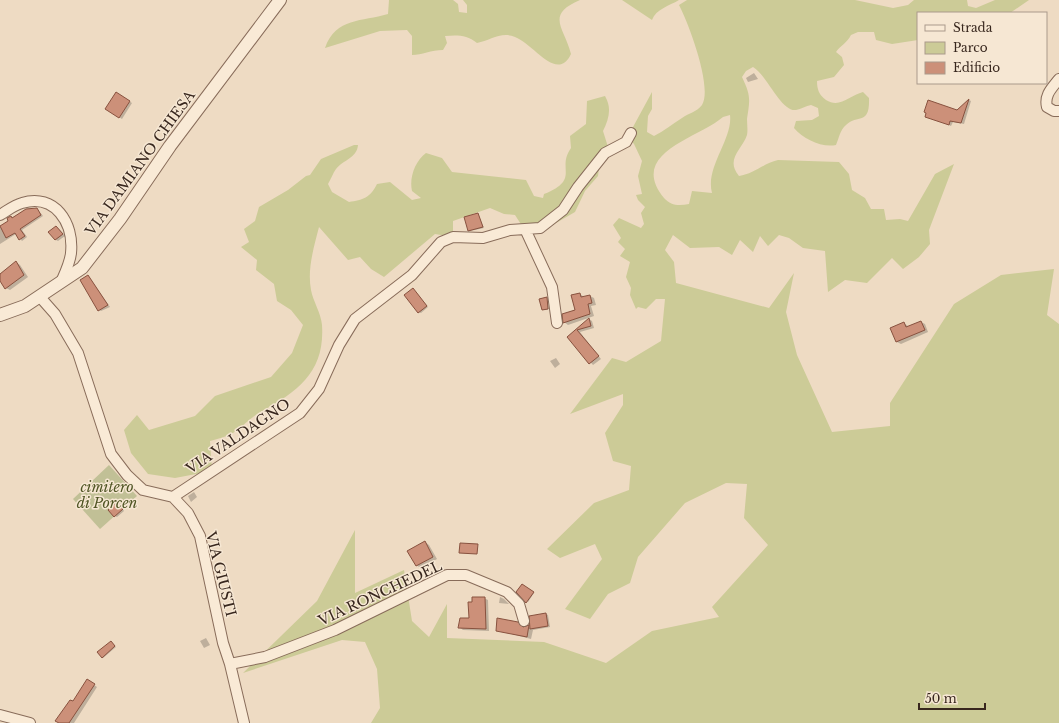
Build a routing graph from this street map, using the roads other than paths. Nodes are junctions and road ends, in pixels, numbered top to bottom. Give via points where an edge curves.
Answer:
1 (280, 0) edge
2 (1059, 79) edge
3 (1059, 111) edge
4 (631, 133) dead end
5 (0, 215) edge
6 (525, 229) junction
7 (60, 284) junction
8 (40, 297) junction
9 (0, 315) edge
10 (557, 323) dead end
11 (173, 497) junction
12 (524, 621) dead end
13 (230, 664) junction
14 (0, 715) edge
15 (30, 723) edge
16 (244, 723) edge

1 - 7 street, VIA DAMIANO CHIESA via 170,146 120,219 82,268
2 - 3 street via 1048,93 1046,102 1047,108
4 - 6 street, VIA VALDAGNO via 626,142 599,160 563,210 540,228
5 - 7 street via 22,202 40,202 60,211 66,219 70,233 71,253
6 - 10 street via 552,288
6 - 11 street, VIA VALDAGNO via 510,230 483,238 453,237 441,242 412,275 355,319 339,345 319,389 300,413
7 - 8 street, VIA DAMIANO CHIESA
8 - 9 street, VIA DAMIANO CHIESA via 25,306
8 - 11 street via 55,314 78,353 111,454 143,490
11 - 13 street, VIA GIUSTI via 188,513 200,536 222,643
12 - 13 street, VIA RONCHEDEL via 519,604 507,592 466,575 447,575 335,630 265,657
13 - 16 street, VIA GIUSTI
14 - 15 street

